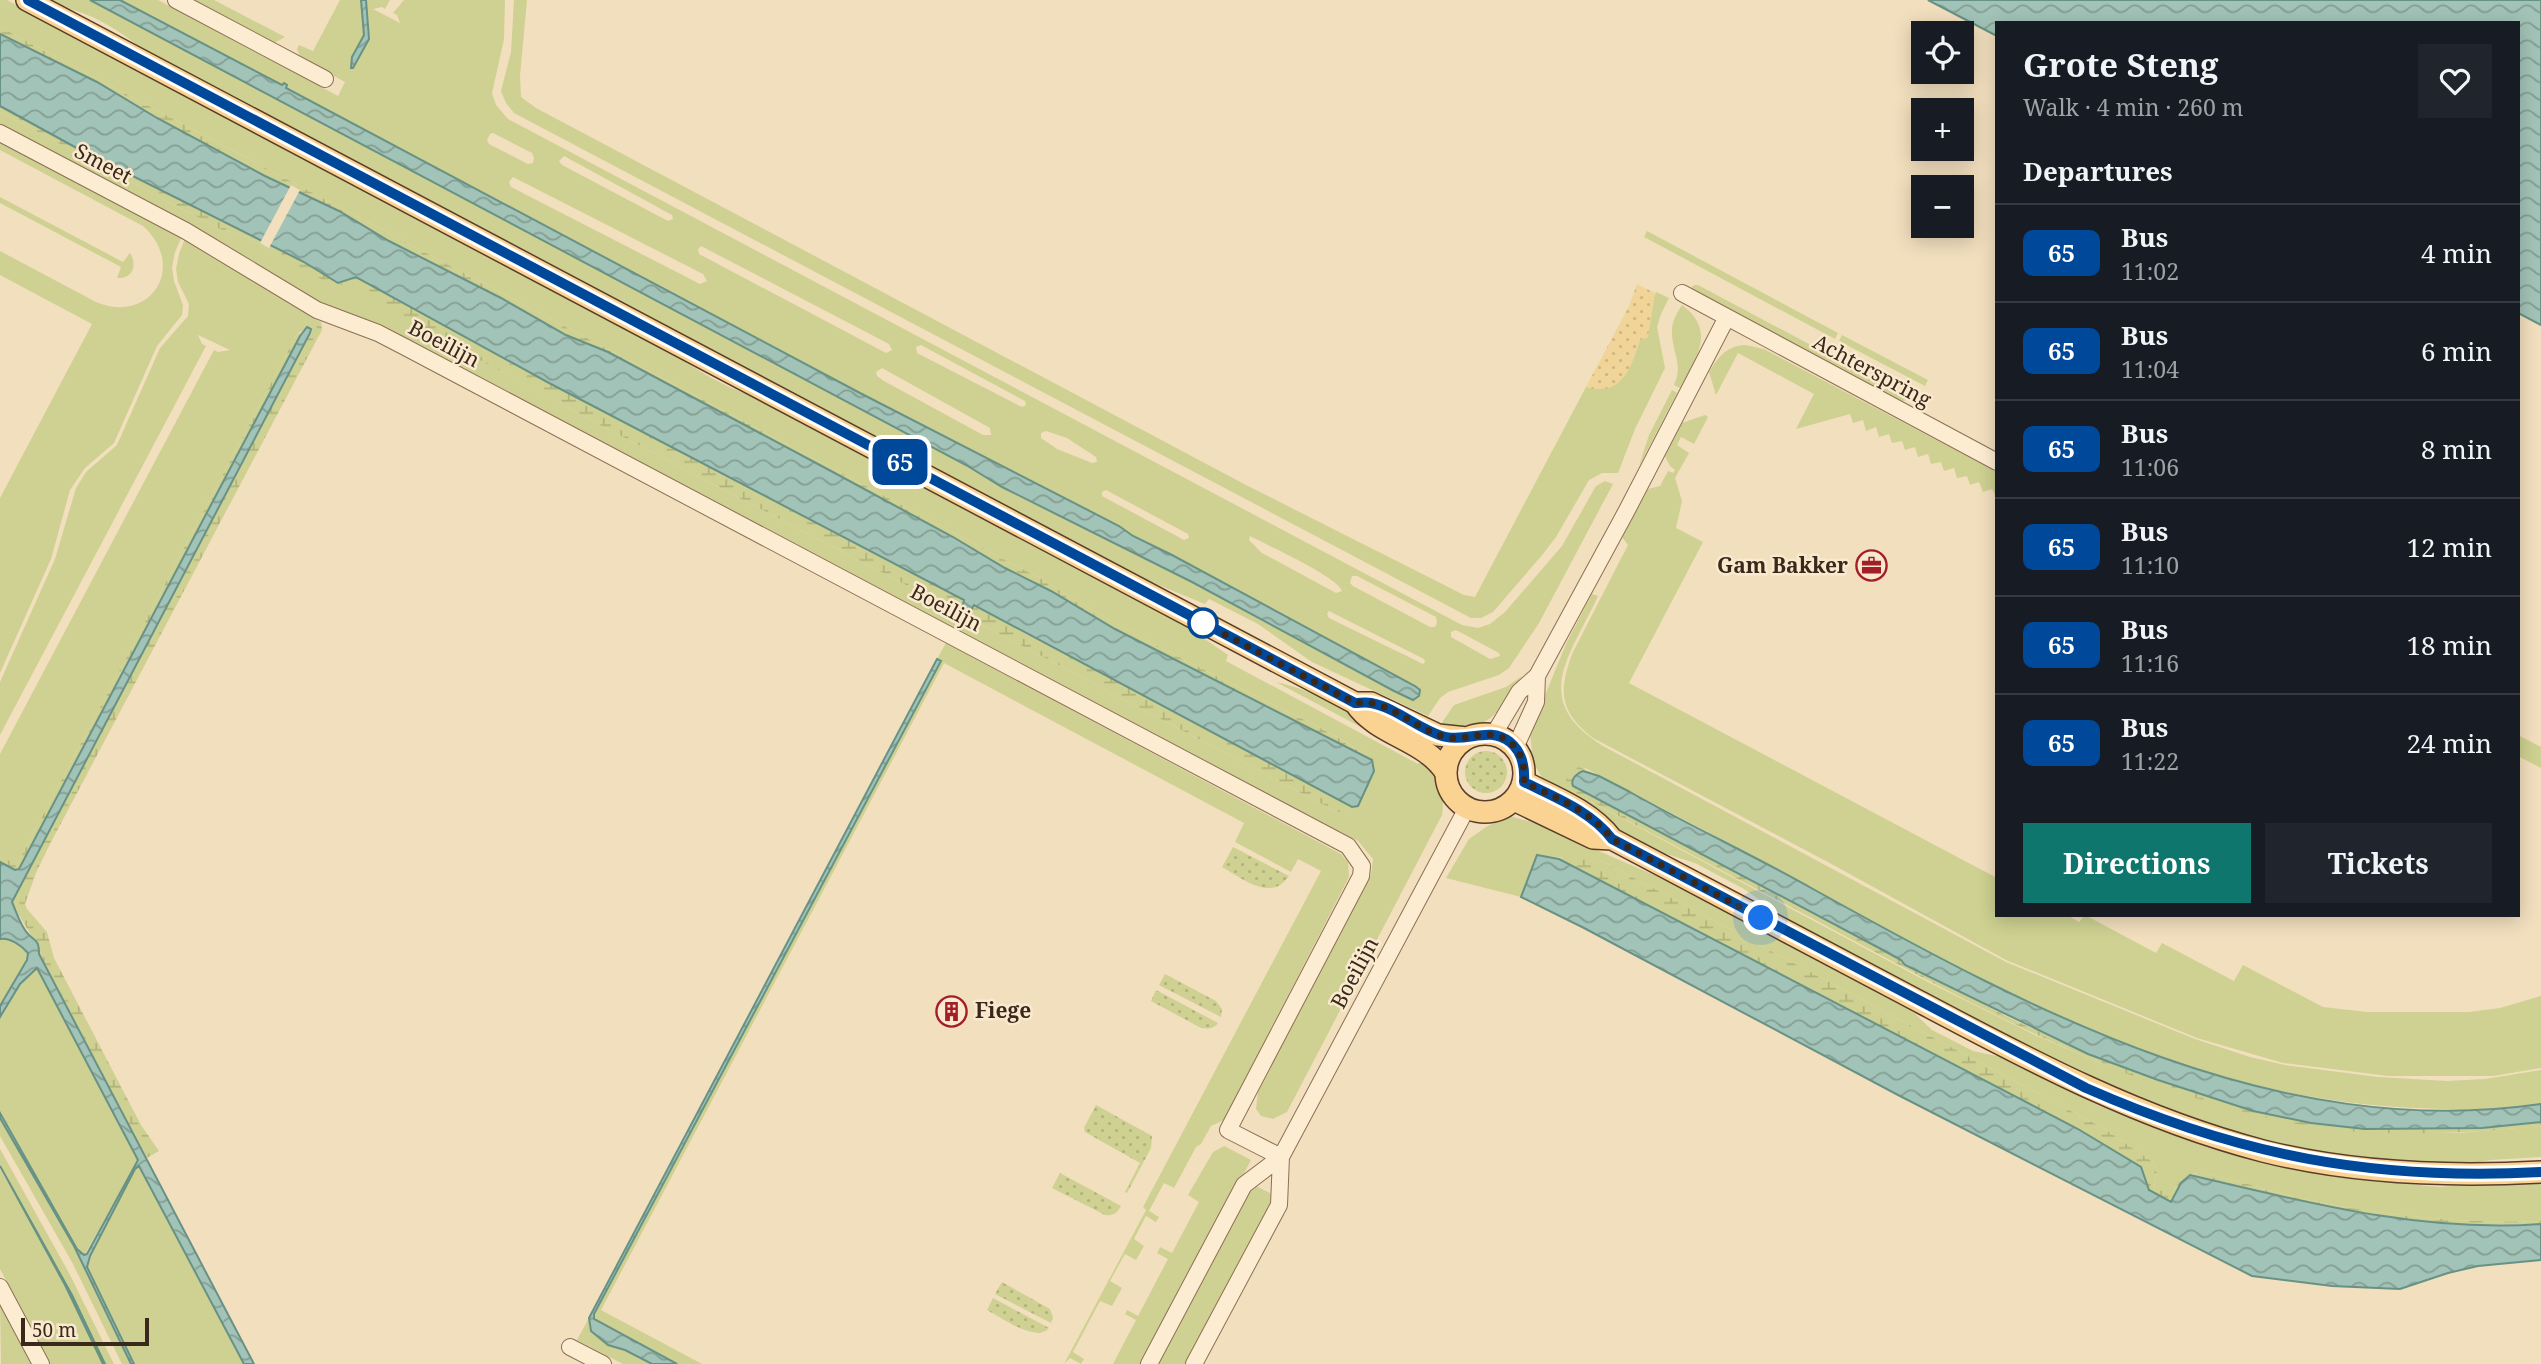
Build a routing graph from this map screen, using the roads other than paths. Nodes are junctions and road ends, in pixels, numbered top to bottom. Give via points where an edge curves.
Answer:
1 (27, 0) edge
2 (176, 0) edge
3 (325, 79) dead end
4 (0, 133) edge
5 (186, 231) joint
6 (1682, 293) dead end
7 (1727, 317) junction
8 (1995, 461) edge
9 (1537, 677) junction
10 (1355, 703) junction
11 (1494, 734) junction
12 (1467, 738) junction
13 (1516, 748) junction
14 (1446, 773) junction
15 (1519, 791) junction
16 (1466, 808) junction
17 (1281, 1157) junction
18 (2541, 1172) edge
19 (0, 1287) edge
20 (570, 1347) dead end
21 (41, 1364) edge
22 (603, 1364) edge
23 (1149, 1364) edge
24 (1194, 1364) edge

1 - 10 main road
2 - 3 street
4 - 5 street, Smeet
5 - 17 street, Boeilijn via 317,310 417,353 1348,846 1362,866 1361,876 1228,1130
6 - 7 street, Achterspring
7 - 8 street, Achterspring
7 - 9 street
9 - 11 street via 1519,692
9 - 13 street via 1536,702
10 - 12 main road via 1371,703 1438,735
10 - 14 main road via 1363,716 1435,758
11 - 12 main road
11 - 13 main road
12 - 14 main road via 1450,755
13 - 15 main road via 1524,764
14 - 16 main road via 1451,793
15 - 16 main road via 1496,811
15 - 18 main road via 1593,838 1612,839 2049,1070 2164,1121 2263,1151 2343,1166 2455,1175
16 - 17 street, Boeilijn
17 - 23 street, Boeilijn via 1244,1185
17 - 24 street, Boeilijn via 1279,1205
19 - 21 street
20 - 22 street

